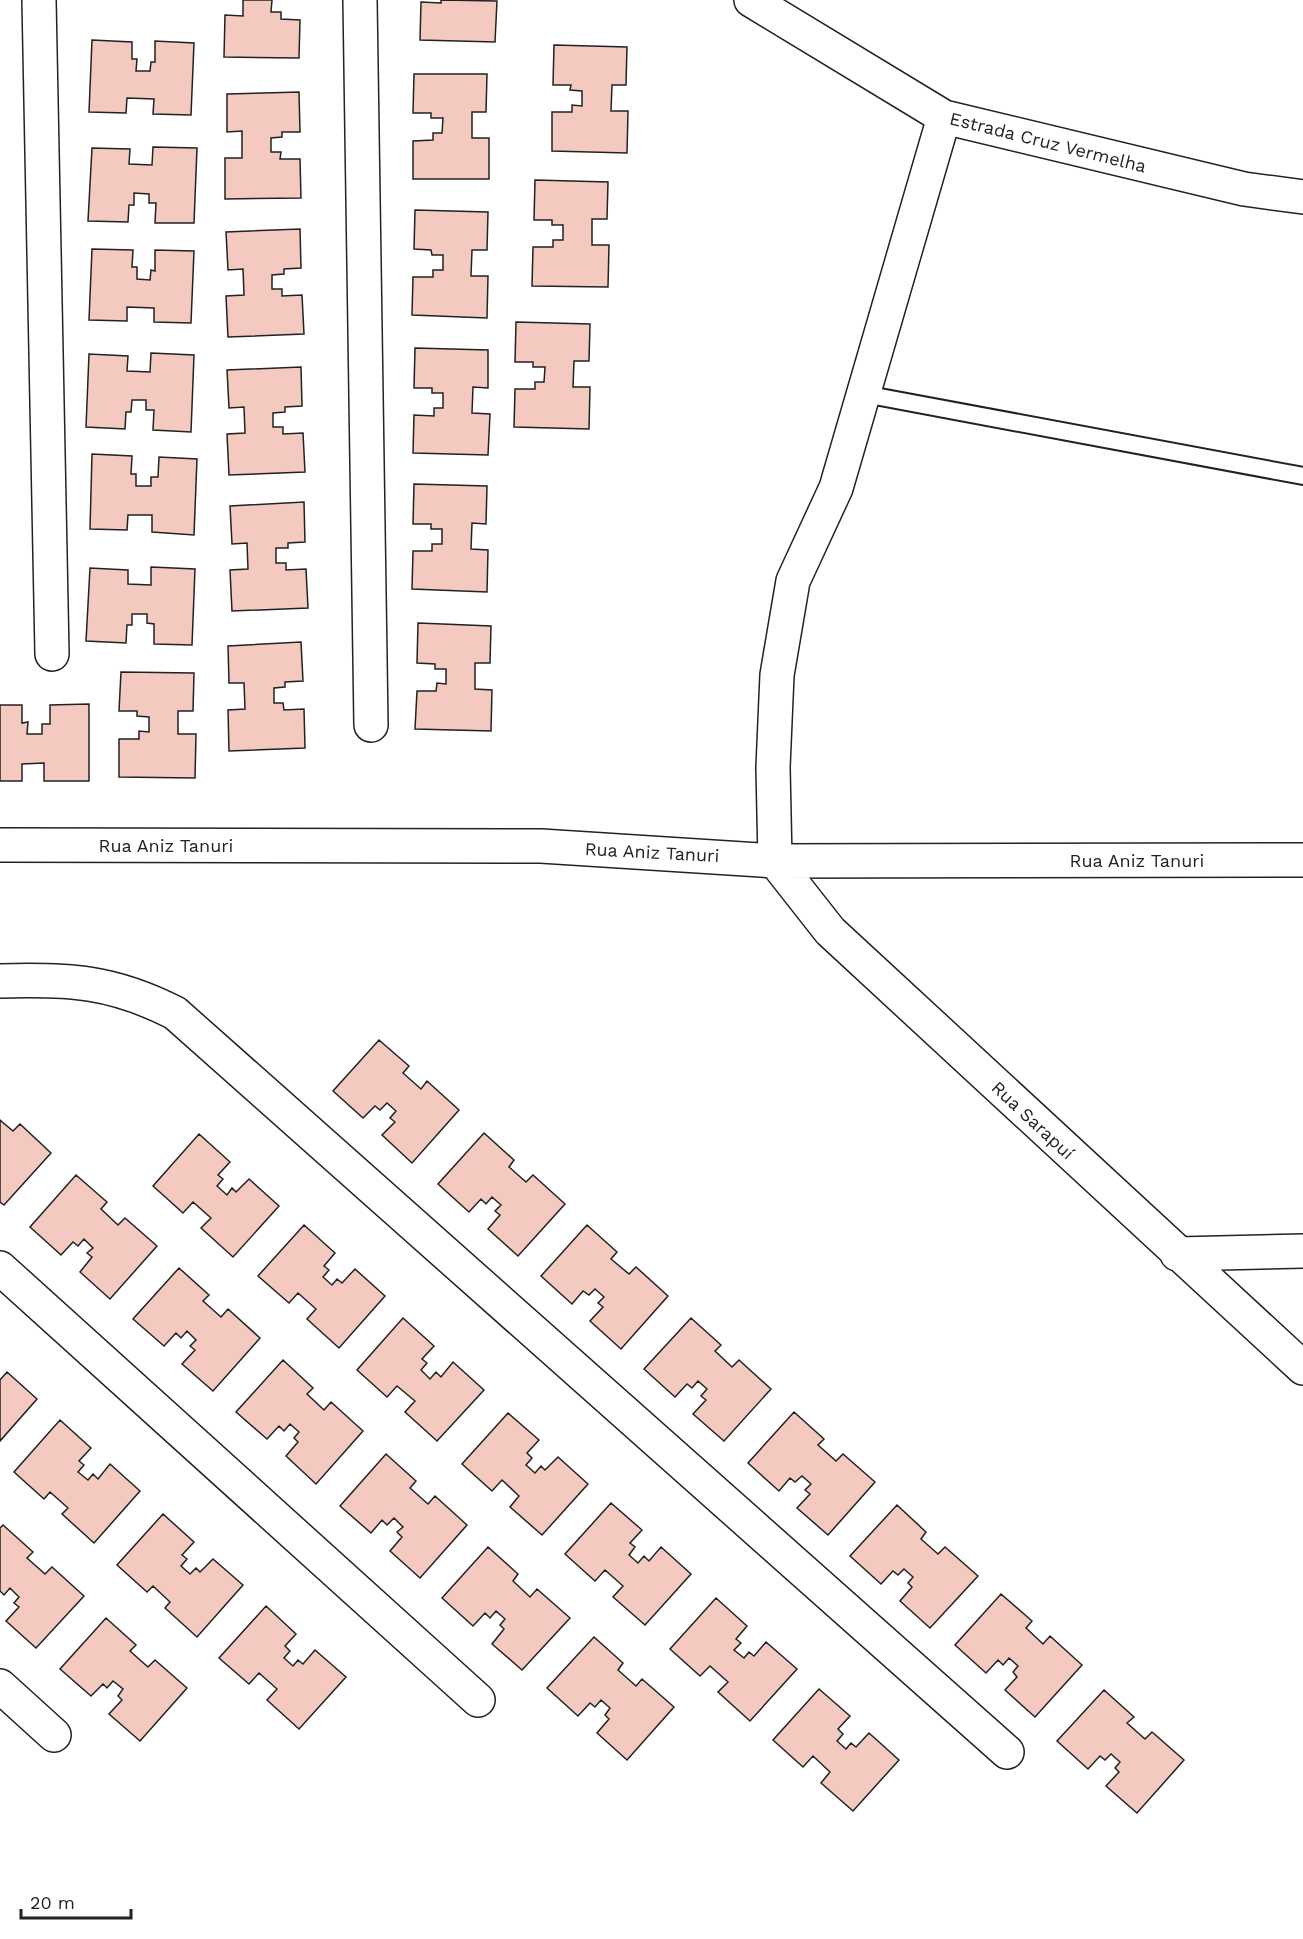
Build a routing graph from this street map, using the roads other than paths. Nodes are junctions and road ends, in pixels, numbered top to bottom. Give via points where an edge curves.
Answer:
1 (39, 0) edge
2 (360, 0) edge
3 (751, 0) edge
4 (944, 117) junction
5 (1303, 197) edge
6 (864, 394) junction
7 (1303, 476) edge
8 (52, 654) dead end
9 (371, 725) dead end
10 (0, 845) edge
11 (1303, 860) edge
12 (774, 861) junction
13 (0, 981) edge
14 (1303, 1251) edge
15 (1178, 1254) junction
16 (0, 1268) edge
17 (1303, 1368) edge
18 (0, 1686) edge
19 (478, 1700) dead end
20 (54, 1735) dead end
21 (1007, 1752) dead end

1 - 8 street
2 - 9 street
3 - 4 street, Estrada Cruz Vermelha
4 - 5 street, Estrada Cruz Vermelha via 1244,189
4 - 6 street
6 - 7 lane
6 - 12 street via 836,488 793,580 777,675 772,767
10 - 12 street, Rua Aniz Tanuri via 541,846
11 - 12 street, Rua Aniz Tanuri
12 - 15 street, Rua Sarapuí via 830,931
13 - 21 street via 59,980 102,985 140,996 175,1013
14 - 15 street
15 - 17 street, Rua Sarapuí
16 - 19 street
18 - 20 street

